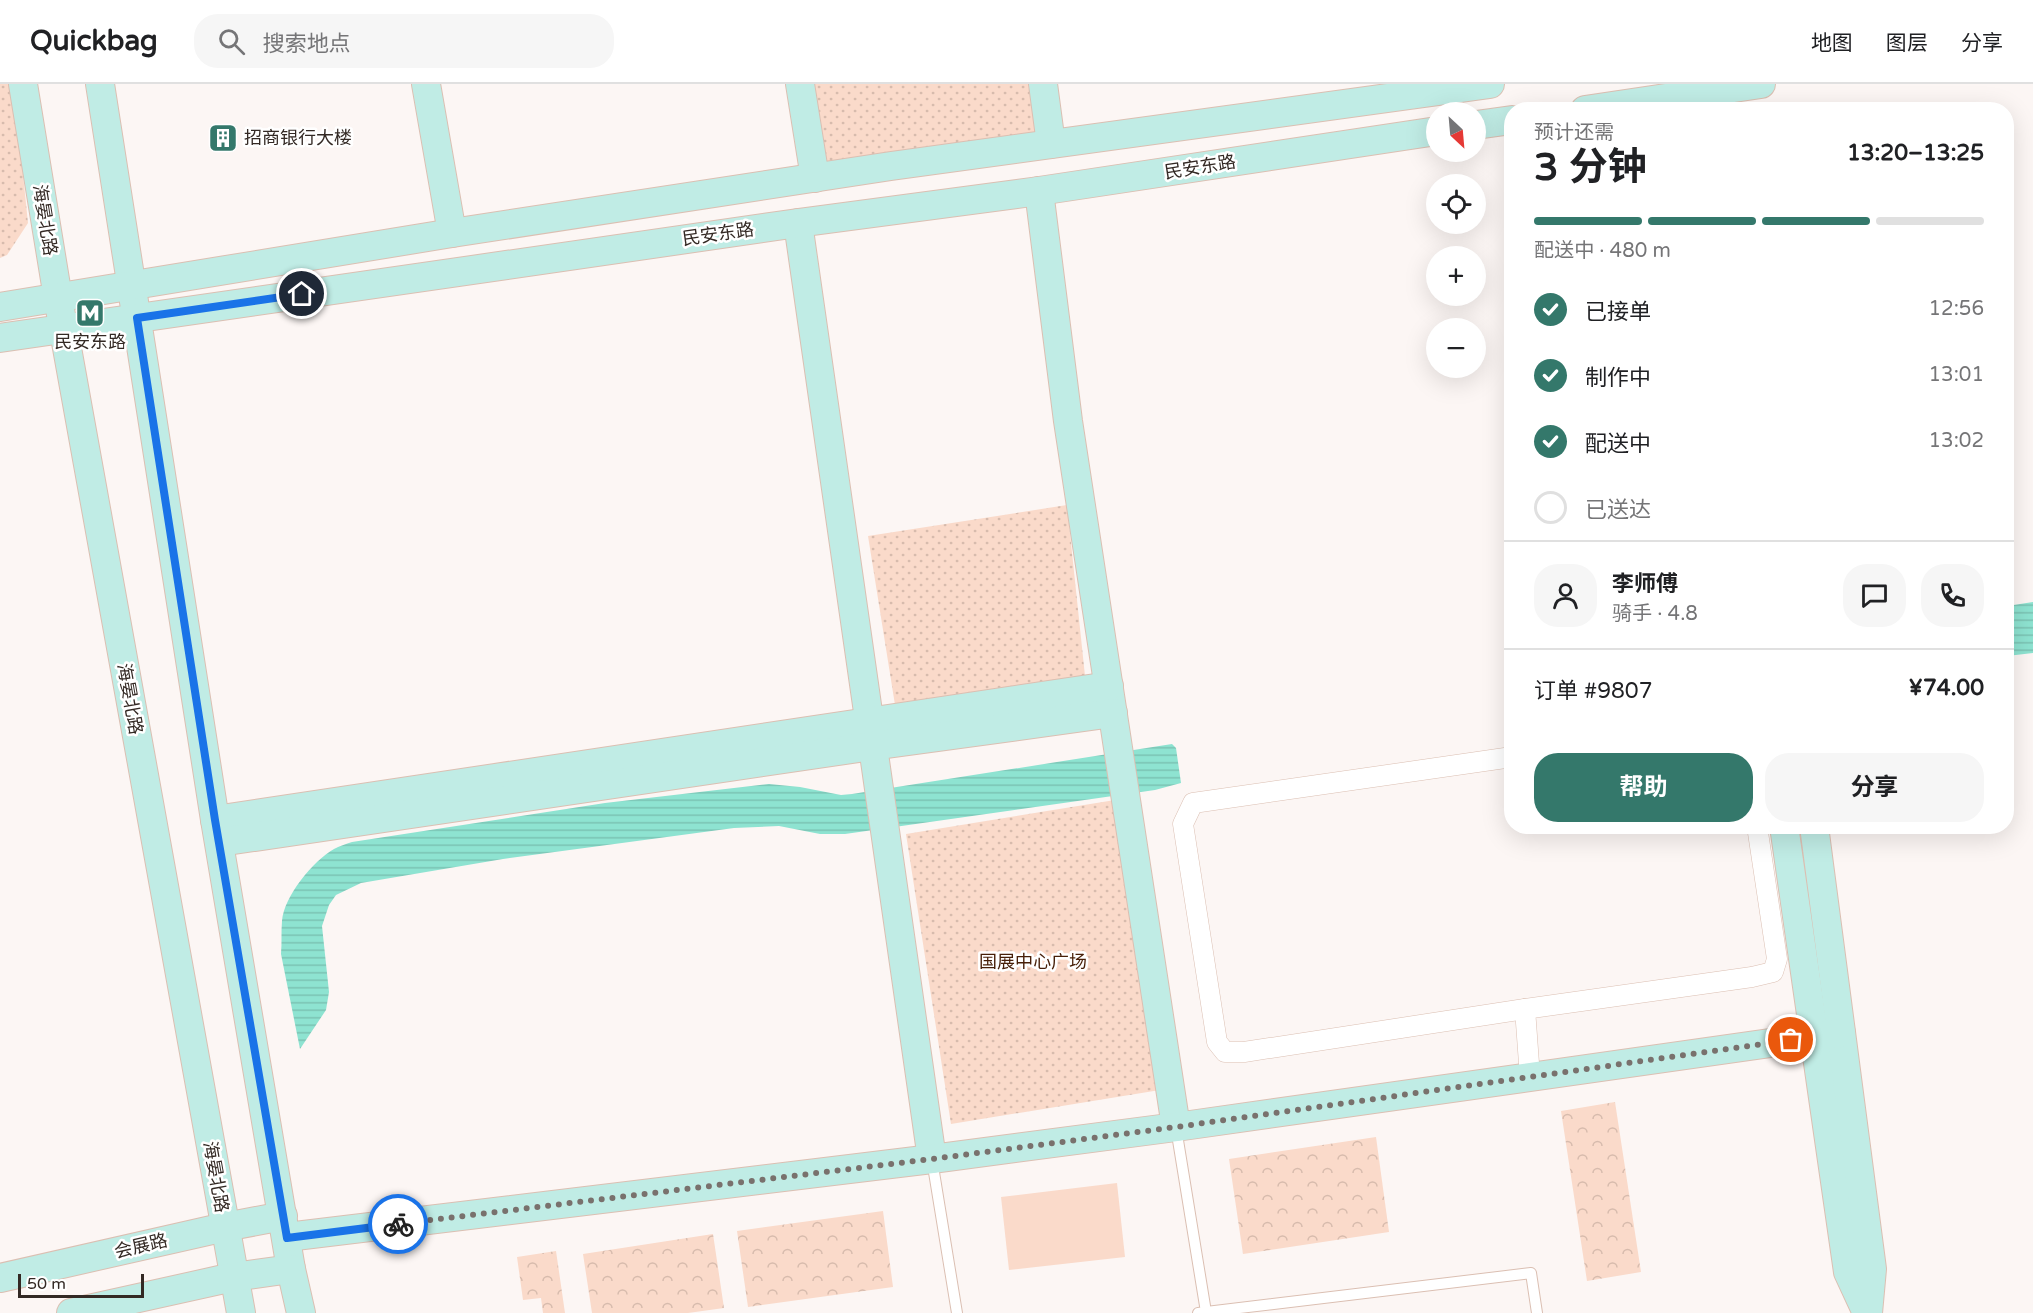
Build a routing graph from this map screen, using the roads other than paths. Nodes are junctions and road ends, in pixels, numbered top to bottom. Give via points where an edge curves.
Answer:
1 (23, 84) edge
2 (100, 84) edge
3 (426, 84) edge
4 (800, 84) edge
5 (1042, 84) edge
6 (1490, 84) edge
7 (1761, 84) edge
8 (1392, 91) edge
9 (1720, 95) edge
10 (1680, 96) edge
11 (1639, 102) edge
12 (1504, 121) edge
13 (1486, 124) edge
14 (1426, 133) edge
15 (1051, 144) junction
16 (815, 178) junction
17 (1039, 191) junction
18 (798, 223) junction
19 (452, 232) junction
20 (131, 286) junction
21 (57, 298) junction
22 (0, 307) edge
23 (137, 318) junction
24 (63, 328) junction
25 (0, 338) edge
26 (1111, 700) junction
27 (870, 734) junction
28 (1504, 758) edge
29 (218, 831) junction
30 (1758, 834) edge
31 (1786, 834) edge
32 (1815, 834) edge
33 (1525, 1009) junction
34 (1828, 1035) junction
35 (1530, 1077) junction
36 (1176, 1127) junction
37 (932, 1159) junction
38 (225, 1227) junction
39 (285, 1227) junction
40 (291, 1269) junction
41 (233, 1277) junction
42 (0, 1278) edge
43 (1202, 1312) edge
44 (71, 1313) edge
45 (241, 1313) edge
46 (301, 1313) edge
47 (957, 1313) edge
48 (1537, 1313) edge
49 (1867, 1313) edge

1 - 21 street, 海晏北路
2 - 20 street
3 - 19 street
4 - 16 street
5 - 15 street
6 - 8 street
7 - 9 street
8 - 15 street
9 - 10 street
10 - 11 street
12 - 13 street
14 - 17 street, 民安东路
15 - 16 street
16 - 19 street
17 - 18 street, 民安东路
17 - 26 street via 1068,421
18 - 23 street, 民安东路
18 - 27 street
19 - 20 street
20 - 21 street
20 - 23 street
21 - 22 street
21 - 24 street, 海晏北路
23 - 24 street, 民安东路
23 - 29 street
24 - 25 street, 民安东路
24 - 38 street, 海晏北路
26 - 27 street
26 - 36 street
27 - 29 street
27 - 37 street
28 - 33 street via 1193,803 1183,824 1217,1042 1225,1052
29 - 39 street
30 - 33 street via 1777,959 1773,972
31 - 34 street
32 - 34 street
33 - 35 street
34 - 35 street, 会展路
34 - 49 street via 1848,1272
35 - 36 street, 会展路
36 - 37 street, 会展路
36 - 43 lane
37 - 39 street, 会展路
37 - 47 lane
38 - 39 street, 会展路
38 - 41 street, 海晏北路
38 - 42 street, 会展路
39 - 40 street
40 - 41 street
40 - 46 street
41 - 44 street
41 - 45 street, 海晏北路
43 - 48 lane via 1531,1273

